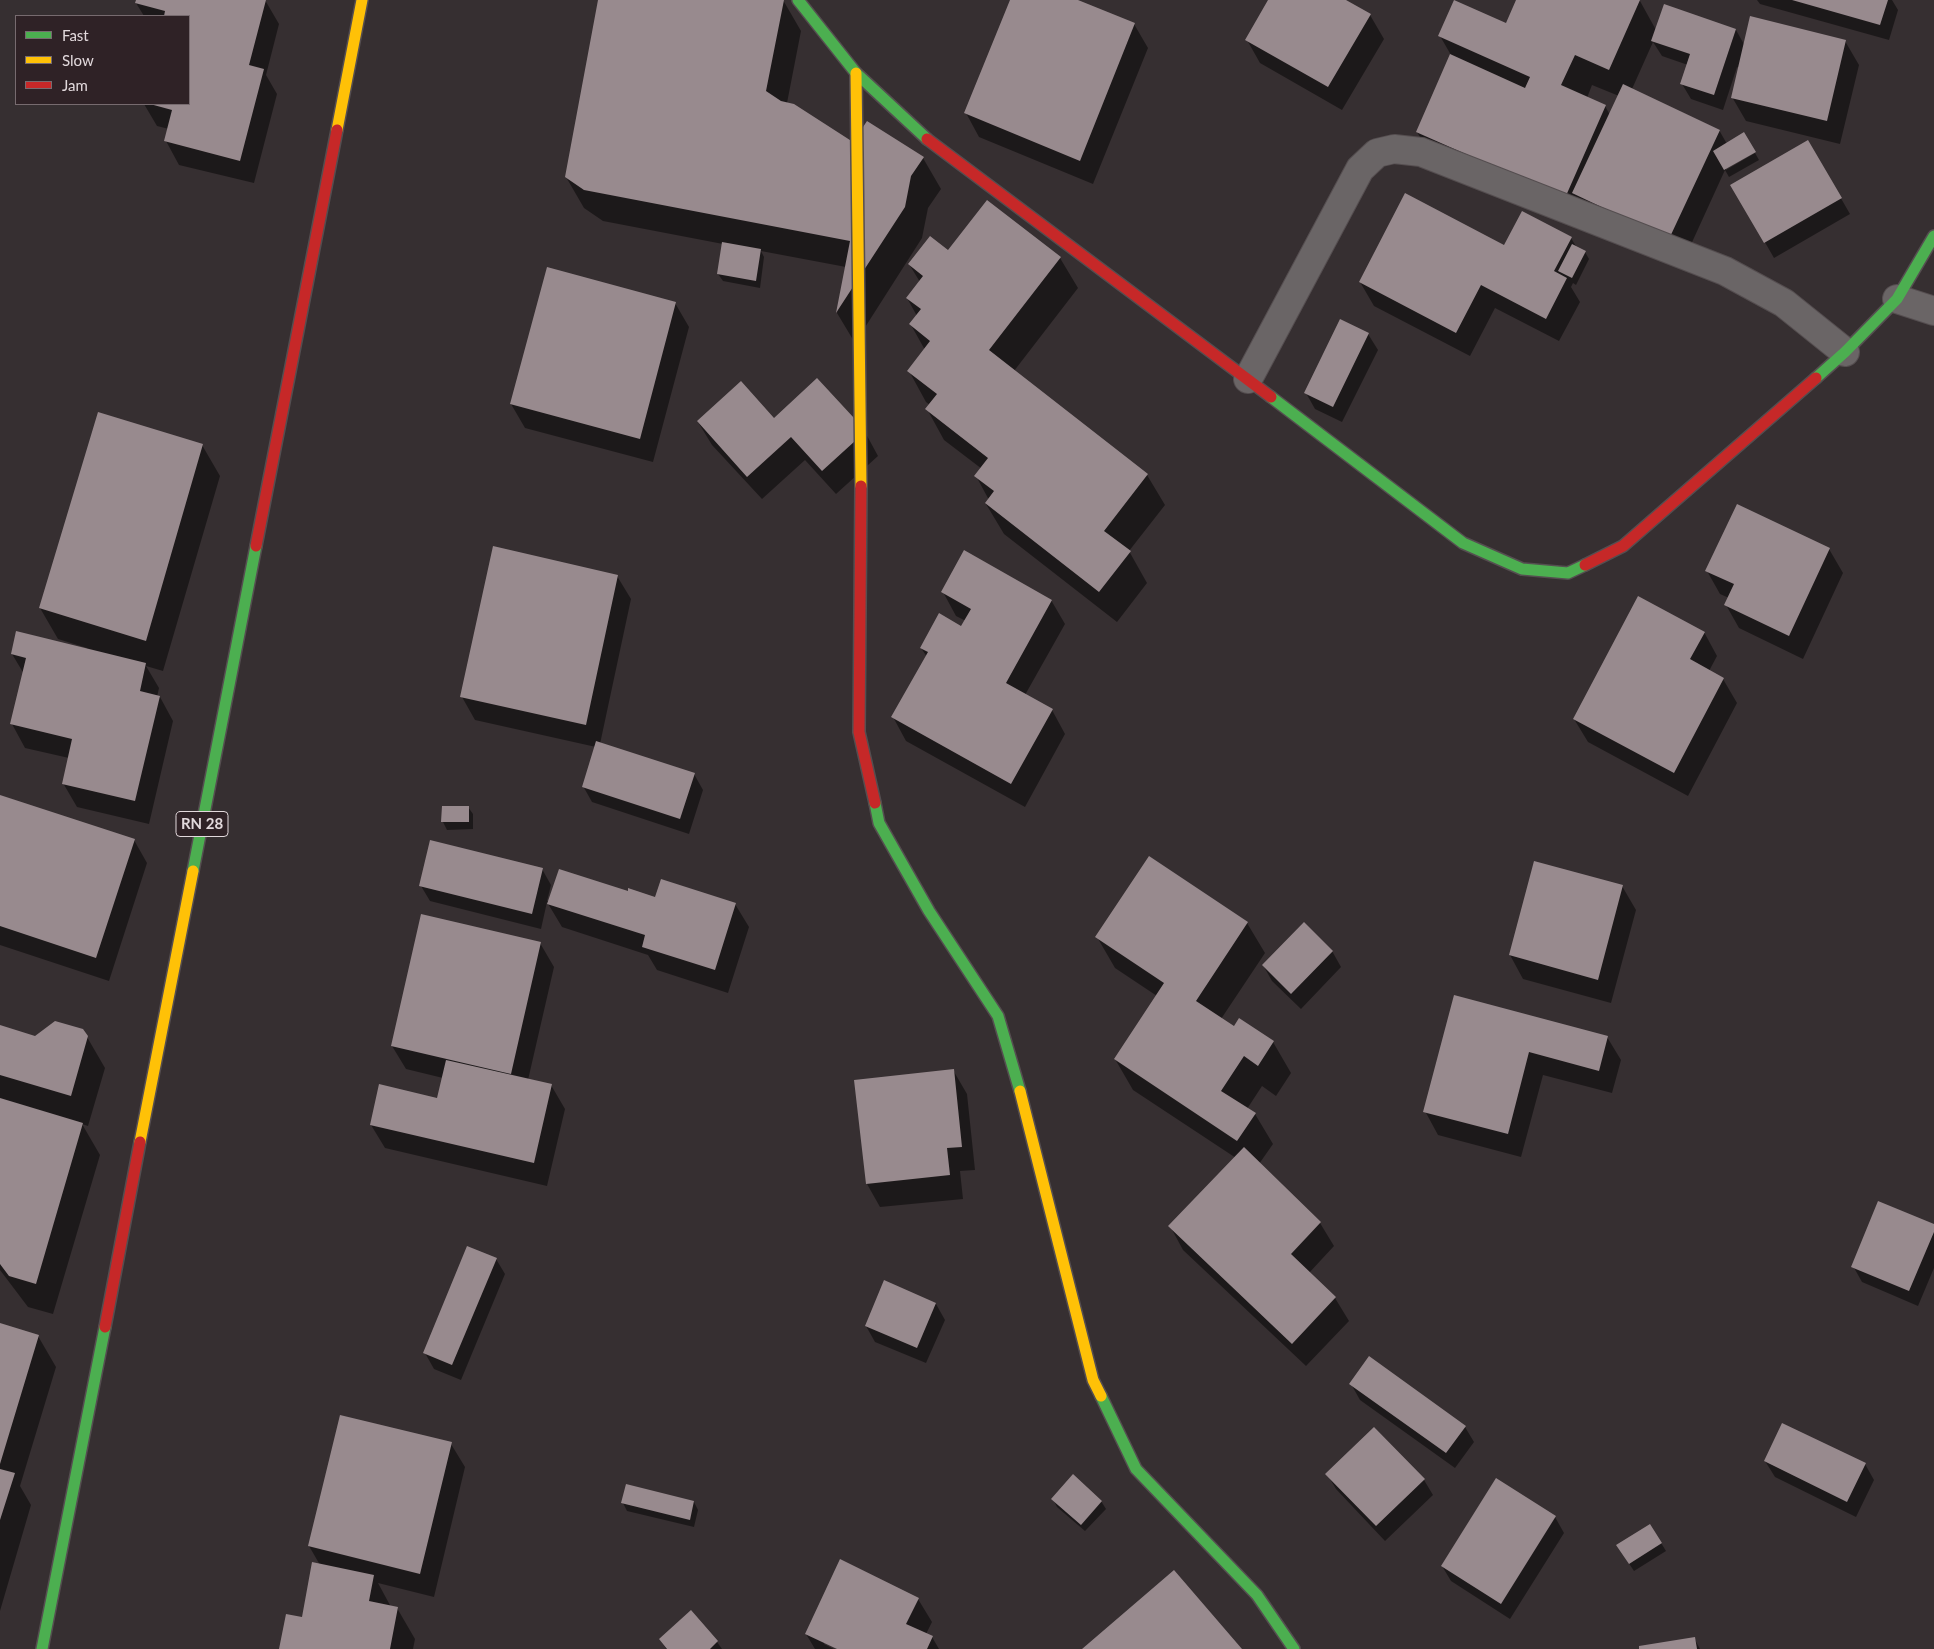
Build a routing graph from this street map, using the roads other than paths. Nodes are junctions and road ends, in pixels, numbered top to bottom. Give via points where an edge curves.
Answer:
1 (362, 0) edge
2 (798, 0) edge
3 (856, 73) junction
4 (1934, 236) edge
5 (1897, 299) junction
6 (1934, 311) edge
7 (1844, 352) junction
8 (1248, 379) junction
9 (42, 1649) edge
10 (1294, 1649) edge

1 - 9 street, RN 28
2 - 3 street
3 - 8 street via 924,137
3 - 10 street via 861,436 860,732 880,823 929,910 998,1016 1027,1115 1093,1380 1136,1469 1257,1595
4 - 5 street
5 - 6 street
5 - 7 street
7 - 8 street via 1623,546 1568,573 1522,570 1464,543
7 - 8 street via 1784,303 1725,271 1421,152 1394,149 1377,153 1360,169

